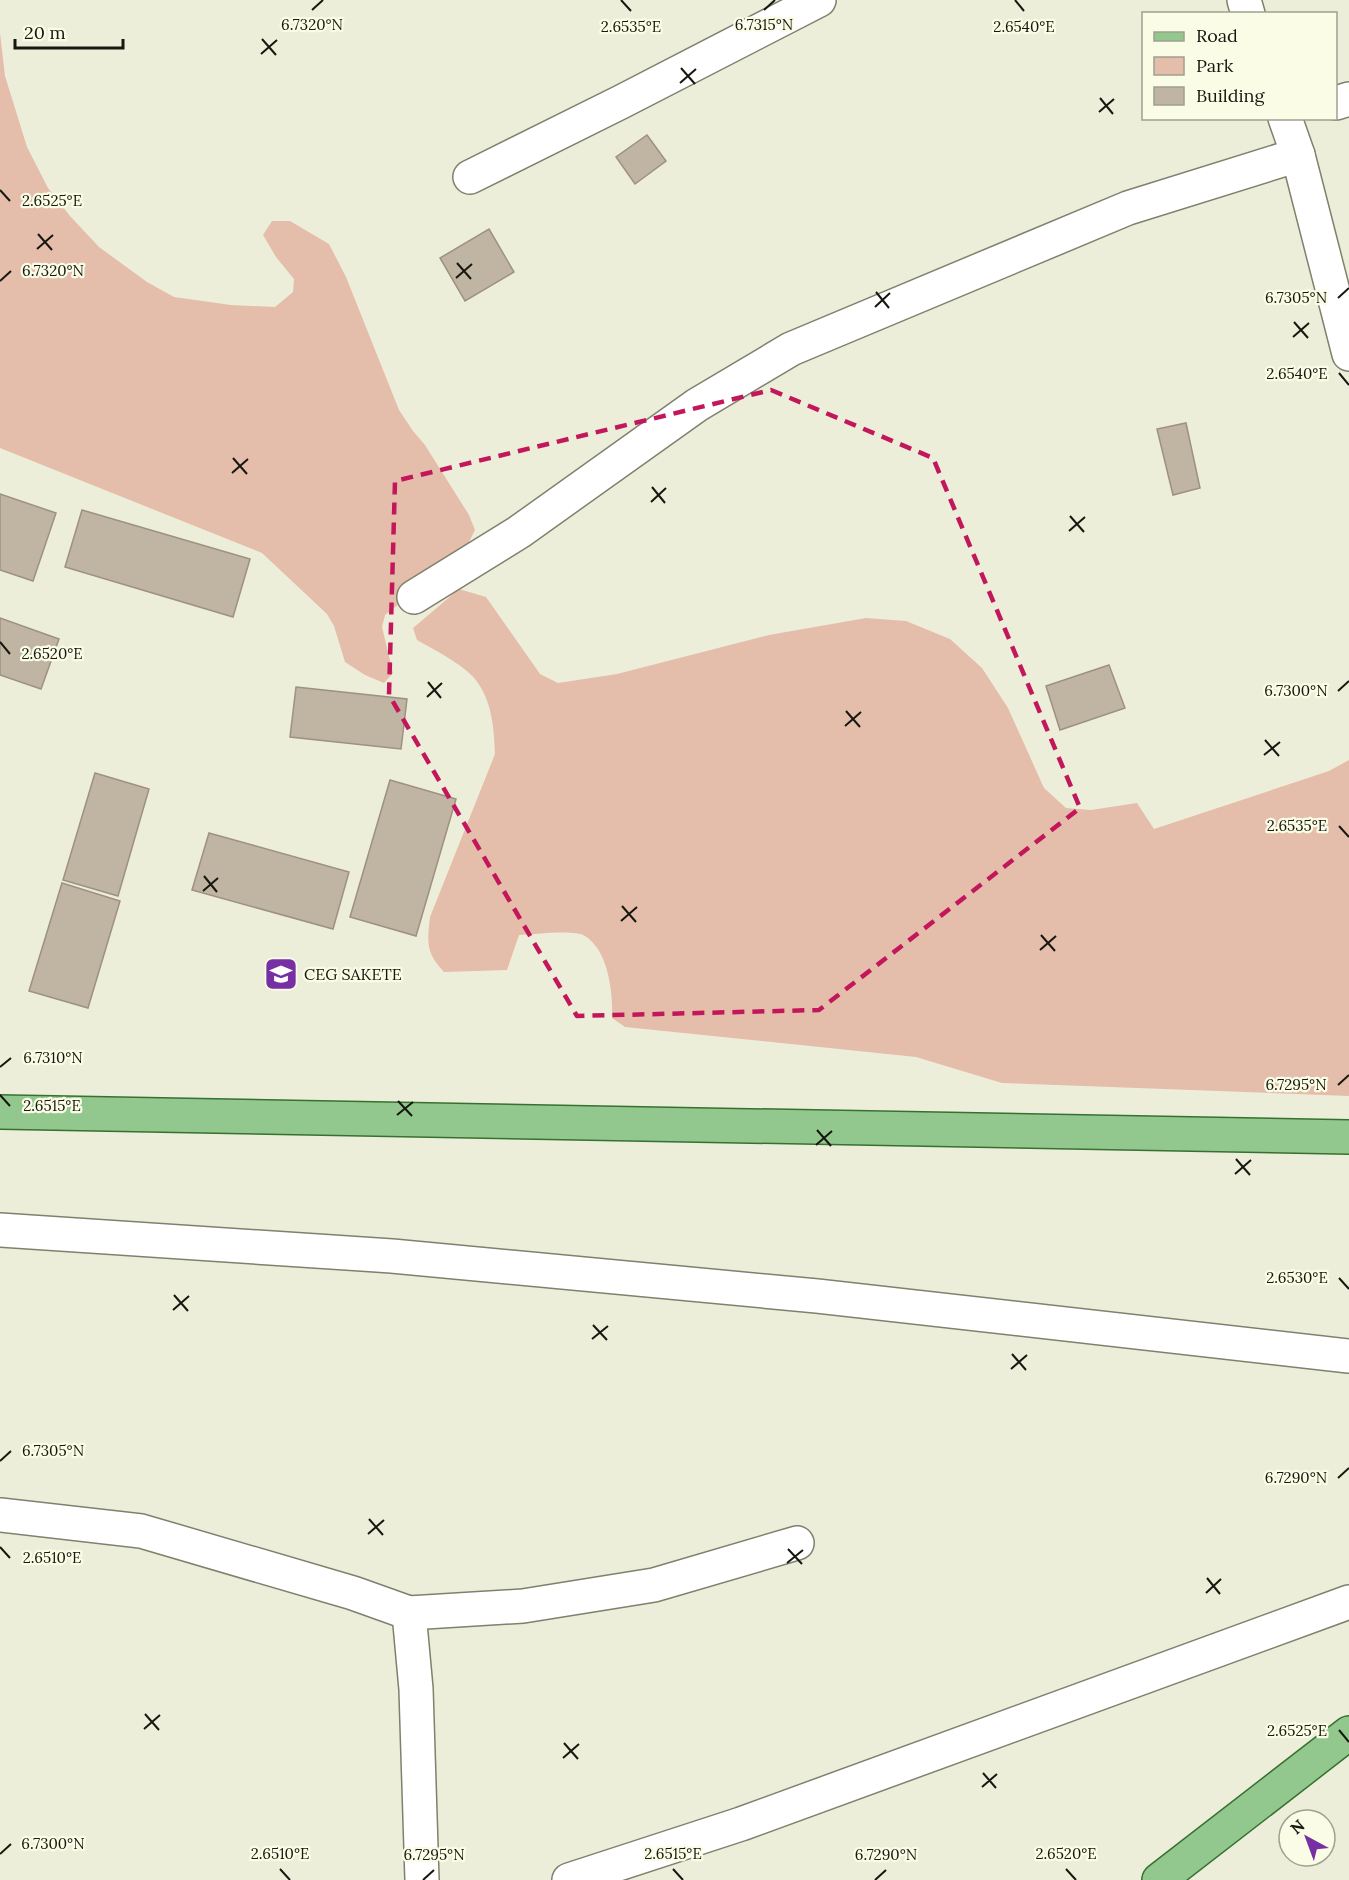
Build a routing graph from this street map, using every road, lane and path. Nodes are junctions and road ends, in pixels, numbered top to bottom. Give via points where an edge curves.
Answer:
1 (819, 0) edge
2 (1286, 120) edge
3 (1298, 155) junction
4 (470, 177) dead end
5 (1349, 354) edge
6 (414, 597) dead end
7 (0, 1112) edge
8 (1349, 1137) edge
9 (0, 1230) edge
10 (1349, 1356) edge
11 (0, 1515) edge
12 (797, 1543) dead end
13 (1349, 1602) edge
14 (409, 1613) junction
15 (1349, 1732) edge
16 (422, 1880) edge
17 (569, 1880) edge
18 (1159, 1880) edge

1 - 4 street
2 - 3 street
3 - 5 street
3 - 6 street via 1128,208 791,349 697,405 519,532
7 - 8 main road
9 - 10 street via 392,1257 781,1293
11 - 14 street via 141,1531
12 - 14 street via 654,1585 523,1606
13 - 17 street via 741,1824
14 - 16 street via 416,1689
15 - 18 main road

